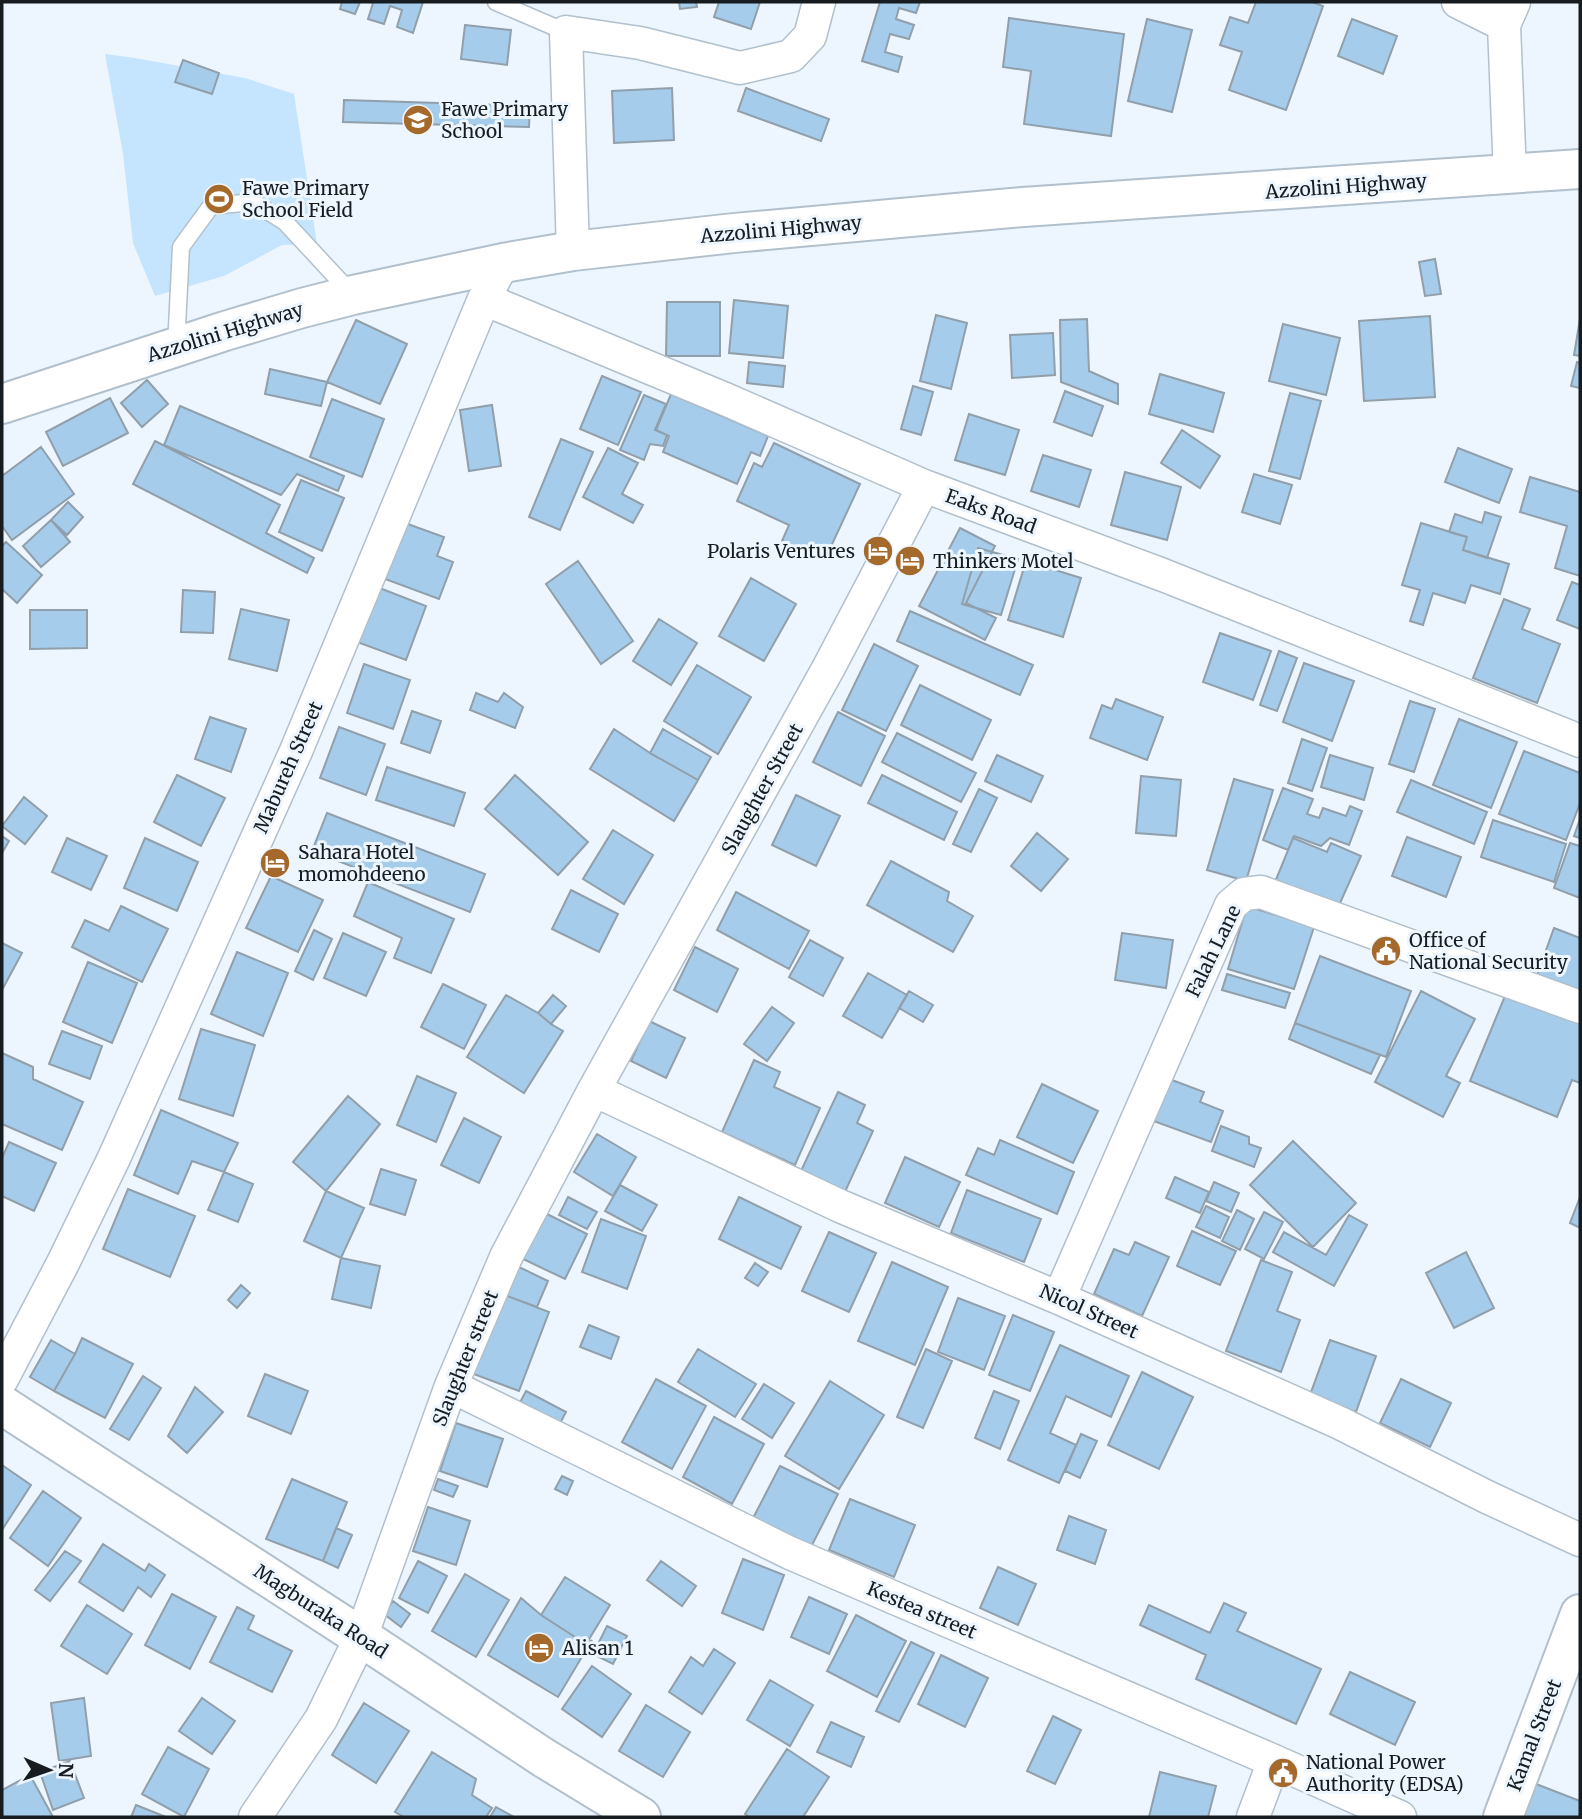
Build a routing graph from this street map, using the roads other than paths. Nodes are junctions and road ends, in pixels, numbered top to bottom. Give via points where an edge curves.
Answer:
1 (496, 2) edge
2 (819, 2) edge
3 (1458, 2) edge
4 (1509, 13) edge
5 (566, 32) junction
6 (1580, 169) edge
7 (1510, 175) junction
8 (573, 251) junction
9 (503, 263) junction
10 (353, 295) junction
11 (484, 299) junction
12 (176, 347) junction
13 (2, 404) edge
14 (924, 486) junction
15 (1580, 741) edge
16 (1580, 1007) edge
17 (594, 1090) junction
18 (1059, 1298) junction
19 (2, 1378) edge
20 (452, 1386) junction
21 (2, 1405) edge
22 (1580, 1540) edge
23 (1580, 1614) edge
24 (361, 1637) junction
25 (1274, 1761) junction
26 (255, 1817) edge
27 (641, 1817) edge
28 (1254, 1817) edge
29 (1400, 1817) edge
30 (1503, 1817) edge

1 - 5 lane
2 - 5 street via 810,36 791,56 740,68 640,43
3 - 4 street
4 - 7 street
5 - 8 street
6 - 7 main road, Azzolini Highway
7 - 8 main road, Azzolini Highway via 1023,207
8 - 9 main road, Azzolini Highway
9 - 10 main road, Azzolini Highway
9 - 11 street
10 - 12 main road, Azzolini Highway
10 - 12 lane via 285,222 253,202 211,206 181,247
11 - 14 street, Eaks Road
11 - 19 street, Mabureh Street via 296,751 114,1158
12 - 13 main road, Azzolini Highway
14 - 15 street, Eaks Road via 1163,575
14 - 17 street, Slaughter Street
16 - 18 street, Falah Lane via 1261,892 1244,894 1231,905
17 - 18 street, Nicol Street via 840,1206
17 - 20 street, Slaughter street via 506,1257
18 - 22 street, Nicol Street via 1340,1423
20 - 24 street, Slaughter street
20 - 25 street, Kestea street via 790,1553
21 - 24 main road, Magburaka Road
23 - 30 main road, Kamal Street
24 - 26 street, Slaughter street via 321,1719
24 - 27 main road, Magburaka Road
25 - 28 street
25 - 29 street, Kestea street

